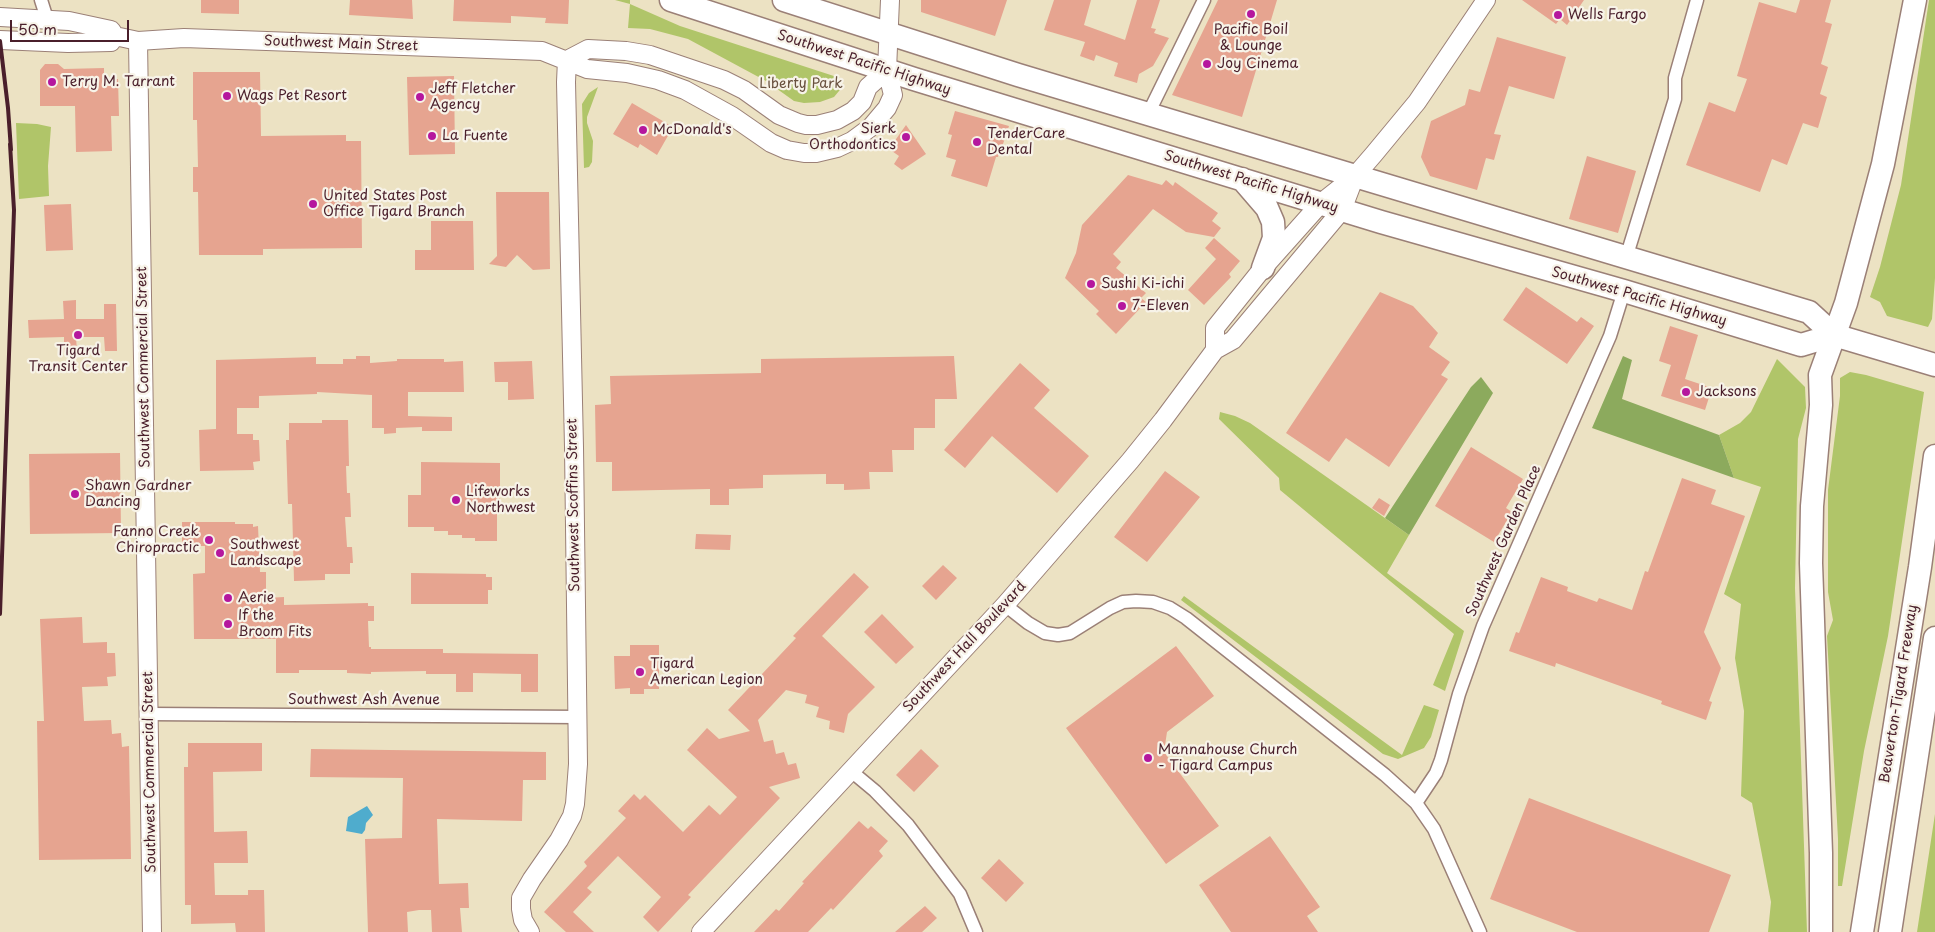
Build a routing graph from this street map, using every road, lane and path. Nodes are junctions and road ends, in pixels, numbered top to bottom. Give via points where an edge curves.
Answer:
1 (41, 0) edge
2 (671, 0) edge
3 (784, 0) edge
4 (848, 0) edge
5 (890, 0) edge
6 (1204, 0) edge
7 (1486, 0) edge
8 (1697, 0) edge
9 (1915, 0) edge
10 (828, 14) junction
11 (0, 17) edge
12 (47, 19) junction
13 (890, 34) junction
14 (115, 36) junction
15 (0, 40) edge
16 (138, 41) junction
17 (567, 60) junction
18 (887, 70) junction
19 (1148, 114) junction
20 (1355, 176) junction
21 (1242, 178) junction
22 (1331, 206) junction
23 (1626, 258) junction
24 (1263, 268) junction
25 (1624, 291) junction
26 (1834, 335) junction
27 (1215, 350) junction
28 (1935, 365) edge
29 (1935, 456) edge
30 (1005, 606) junction
31 (1935, 638) edge
32 (149, 714) junction
33 (579, 717) junction
34 (851, 771) junction
35 (1416, 803) junction
36 (152, 932) edge
37 (530, 932) edge
38 (701, 932) edge
39 (976, 932) edge
40 (1480, 932) edge
41 (1821, 932) edge
42 (1862, 932) edge
43 (1890, 932) edge

1 - 12 street
2 - 18 highway, Southwest Pacific Highway
3 - 10 highway
4 - 10 highway
5 - 13 street, Southwest Main Street
6 - 19 street
7 - 20 street, Southwest Hall Boulevard via 1417,102
8 - 23 street via 1675,78 1675,99
9 - 26 highway via 1883,164 1846,303
10 - 13 highway
11 - 12 street, Southwest Main Street
12 - 14 street, Southwest Main Street via 111,30
13 - 18 street, Southwest Main Street
13 - 19 highway
14 - 15 street, Southwest Main Street via 111,42
14 - 16 street, Southwest Main Street
16 - 17 street, Southwest Main Street via 184,38 542,51
16 - 32 street, Southwest Commercial Street
17 - 18 street via 588,50 650,55 724,80 779,114 806,125 837,120 853,111 862,102 868,87
17 - 18 street, Southwest Main Street via 587,68 658,80 685,90 732,116 771,143 804,153 836,148 872,127 893,95
17 - 33 street, Southwest Scoffins Street
18 - 21 highway, Southwest Pacific Highway
19 - 20 highway
20 - 22 street, Southwest Hall Boulevard
20 - 23 highway
21 - 22 highway, Southwest Pacific Highway
21 - 24 highway via 1267,208 1273,222 1274,238
22 - 24 street, Southwest Hall Boulevard
22 - 25 highway, Southwest Pacific Highway
22 - 27 street, Southwest Hall Boulevard via 1233,340
23 - 26 highway via 1809,312
24 - 27 street, Southwest Hall Boulevard via 1215,328
25 - 26 highway, Southwest Pacific Highway via 1801,345
25 - 35 street, Southwest Garden Place via 1610,336 1483,626 1436,773
26 - 28 highway
26 - 41 highway via 1820,375 1821,406 1812,516
27 - 30 street, Southwest Hall Boulevard via 1130,461
29 - 42 highway, Beaverton-Tigard Freeway
30 - 34 street, Southwest Hall Boulevard
30 - 35 street via 1045,633 1058,635 1070,633 1123,602 1153,602 1170,608
31 - 43 highway, Beaverton-Tigard Freeway
32 - 33 street, Southwest Ash Avenue
32 - 36 street, Southwest Commercial Street
33 - 37 street, Southwest Scoffins Street via 577,785 572,816 521,898 520,909
34 - 38 street, Southwest Hall Boulevard
34 - 39 street via 908,825 960,894
35 - 40 street via 1434,829

